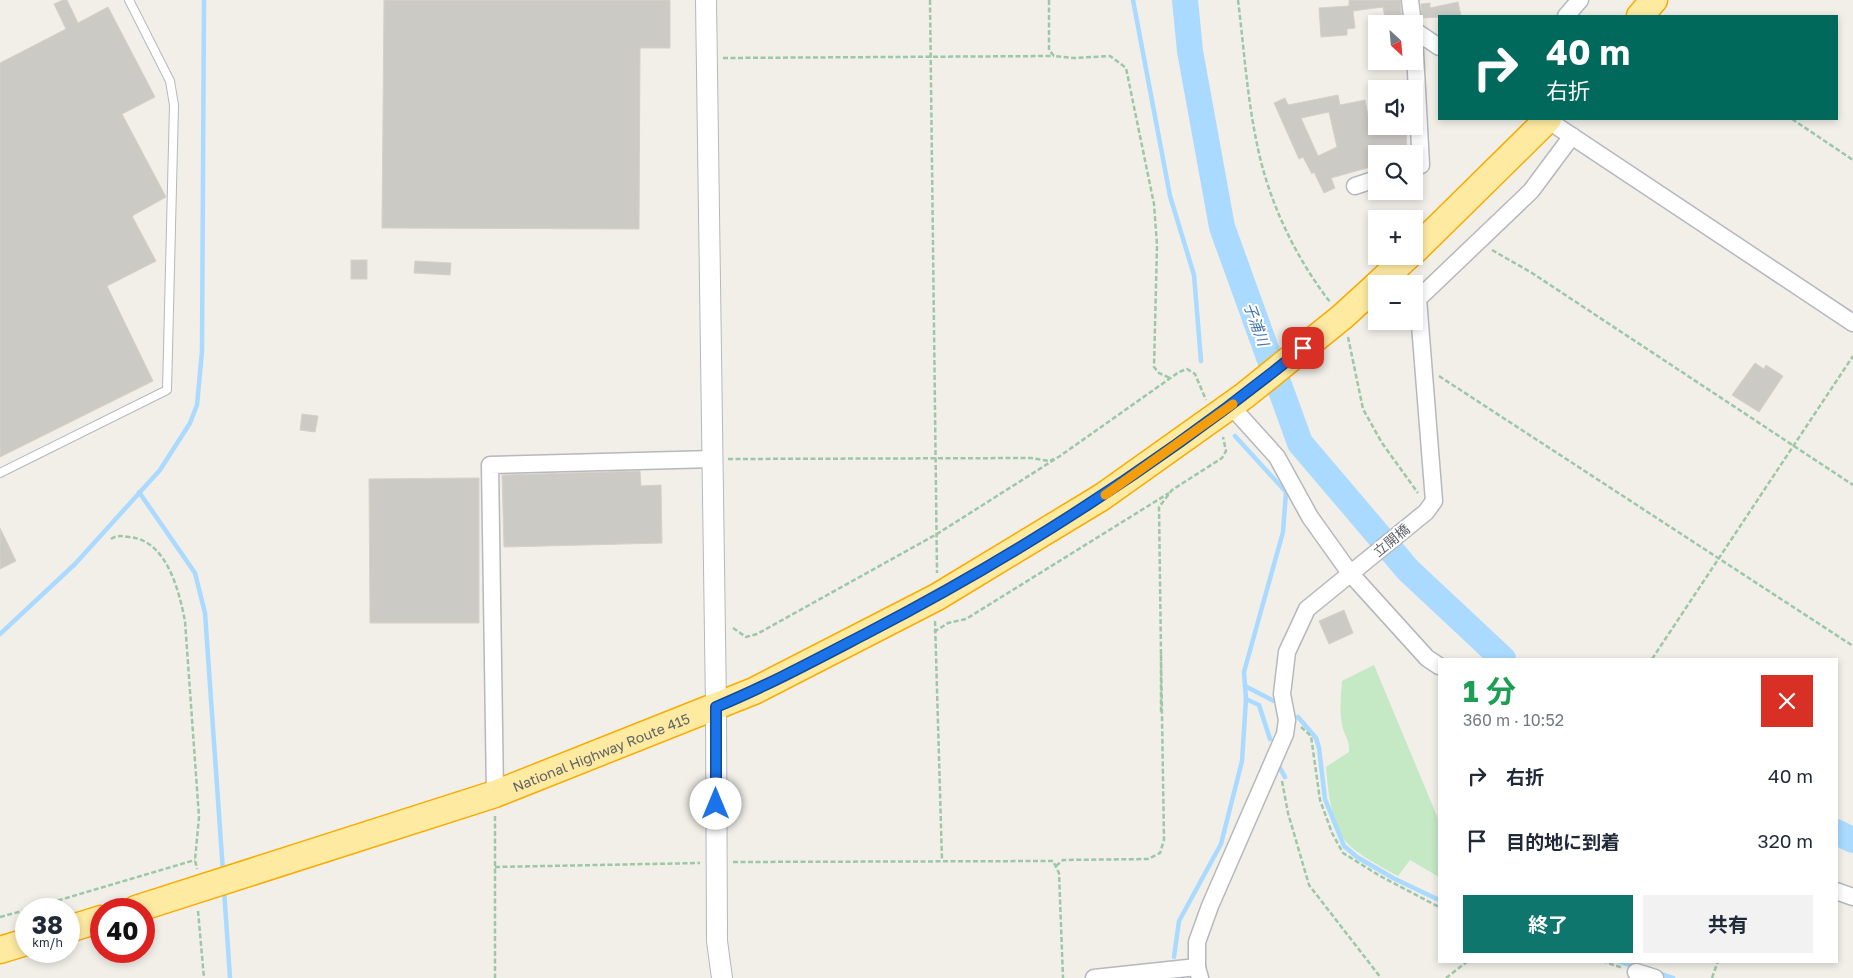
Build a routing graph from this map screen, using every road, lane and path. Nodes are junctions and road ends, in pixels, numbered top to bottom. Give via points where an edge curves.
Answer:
1 (129, 0) edge
2 (706, 0) edge
3 (930, 0) edge
4 (1049, 0) edge
5 (1238, 0) edge
6 (1410, 0) edge
7 (1580, 0) edge
8 (1654, 0) edge
9 (1412, 15) edge
10 (1567, 15) edge
11 (1641, 15) edge
12 (1423, 36) edge
13 (1438, 46) edge
14 (1054, 56) junction
15 (931, 57) junction
16 (706, 58) junction
17 (1416, 70) edge
18 (1546, 120) edge
19 (1548, 120) edge
20 (1793, 120) edge
21 (1572, 136) junction
22 (1420, 145) edge
23 (1853, 160) edge
24 (1368, 182) edge
25 (1355, 186) dead end
26 (1423, 242) edge
27 (1477, 242) junction
28 (1398, 265) edge
29 (1388, 275) edge
30 (1368, 293) edge
31 (1338, 320) junction
32 (1853, 323) edge
33 (1853, 356) edge
34 (1424, 365) junction
35 (1170, 378) junction
36 (1228, 403) junction
37 (1223, 436) dead end
38 (1793, 445) junction
39 (1060, 456) junction
40 (712, 459) junction
41 (936, 459) junction
42 (0, 473) edge
43 (1853, 485) edge
44 (1170, 493) junction
45 (1433, 495) junction
46 (937, 534) junction
47 (111, 539) dead end
48 (1719, 559) junction
49 (1352, 571) junction
50 (937, 597) junction
51 (714, 627) junction
52 (1853, 646) edge
53 (1653, 658) edge
54 (1438, 665) edge
55 (1161, 684) junction
56 (716, 707) junction
57 (1161, 713) dead end
58 (1287, 720) junction
59 (1269, 772) junction
60 (495, 794) junction
61 (942, 860) junction
62 (716, 862) junction
63 (1056, 866) junction
64 (495, 867) junction
65 (204, 888) junction
66 (1838, 892) edge
67 (1853, 897) edge
68 (65, 898) edge
69 (155, 903) edge
70 (1438, 906) edge
71 (15, 913) edge
72 (0, 917) edge
73 (15, 945) edge
74 (0, 950) edge
75 (1465, 963) edge
76 (1608, 963) edge
77 (1717, 963) edge
78 (1198, 972) edge
79 (1636, 972) joint
80 (204, 978) edge
81 (495, 978) edge
82 (722, 978) edge
83 (1063, 978) edge
84 (1094, 978) edge
85 (1381, 978) edge
86 (1446, 978) edge
87 (1655, 978) edge
88 (1712, 978) edge

1 - 42 lane via 170,81 174,105 167,390
2 - 16 street
3 - 15 path
4 - 14 path via 1049,50
5 - 31 path via 1255,130 1268,182 1280,217
6 - 9 street
7 - 10 street
8 - 11 highway
12 - 13 street
14 - 15 path
14 - 35 path via 1110,56 1126,68 1154,204 1157,245 1154,367 1159,374
15 - 16 path
15 - 41 path
16 - 40 street
17 - 22 street
18 - 26 highway
19 - 21 street
20 - 23 path
21 - 27 street via 1531,191
21 - 32 street
24 - 25 street
27 - 34 street via 1418,299
27 - 38 path via 1532,274
28 - 29 highway, National Highway Route 415
30 - 31 highway, National Highway Route 415
31 - 36 highway, National Highway Route 415
31 - 45 path via 1348,336 1362,409 1415,490 1423,497
33 - 38 path
34 - 45 street
34 - 48 path
35 - 36 path via 1187,369
35 - 39 path
36 - 49 street via 1277,457 1310,517
36 - 50 highway, National Highway Route 415 via 1102,497
37 - 44 path via 1226,451 1222,458
38 - 43 path
38 - 48 path
39 - 41 path via 1049,461 1031,458
39 - 46 path
40 - 41 path
40 - 51 street
40 - 60 street via 490,464
41 - 46 path
44 - 55 path via 1159,507
44 - 61 path via 966,619 948,623 934,632
45 - 49 street, 立開橋 via 1432,506 1426,512
46 - 50 path
46 - 51 path via 757,634 746,637 731,627
47 - 68 path via 135,537 148,542 173,578 181,600 198,817 195,860
48 - 52 path
48 - 53 path
49 - 54 street via 1427,658
49 - 58 street, 立開橋 via 1308,609 1287,652 1282,694
50 - 56 highway, National Highway Route 415 via 754,691
51 - 56 street
55 - 57 path
55 - 63 path via 1164,840 1160,853 1148,858 1062,860
56 - 60 highway, National Highway Route 415
56 - 62 street
58 - 59 street via 1285,734
58 - 70 path via 1295,722 1311,736 1320,800 1343,852
59 - 78 street via 1197,942
59 - 85 path via 1281,778 1309,885
60 - 64 path
60 - 65 highway, National Highway Route 415
61 - 62 path
61 - 63 path via 1053,861
62 - 64 path
62 - 82 street via 717,942
63 - 83 path via 1059,873
64 - 81 path
65 - 69 highway, National Highway Route 415
65 - 80 path via 197,913
66 - 67 street
71 - 72 path
73 - 74 highway
75 - 86 path
76 - 79 path
77 - 88 path
78 - 84 street
79 - 87 street

